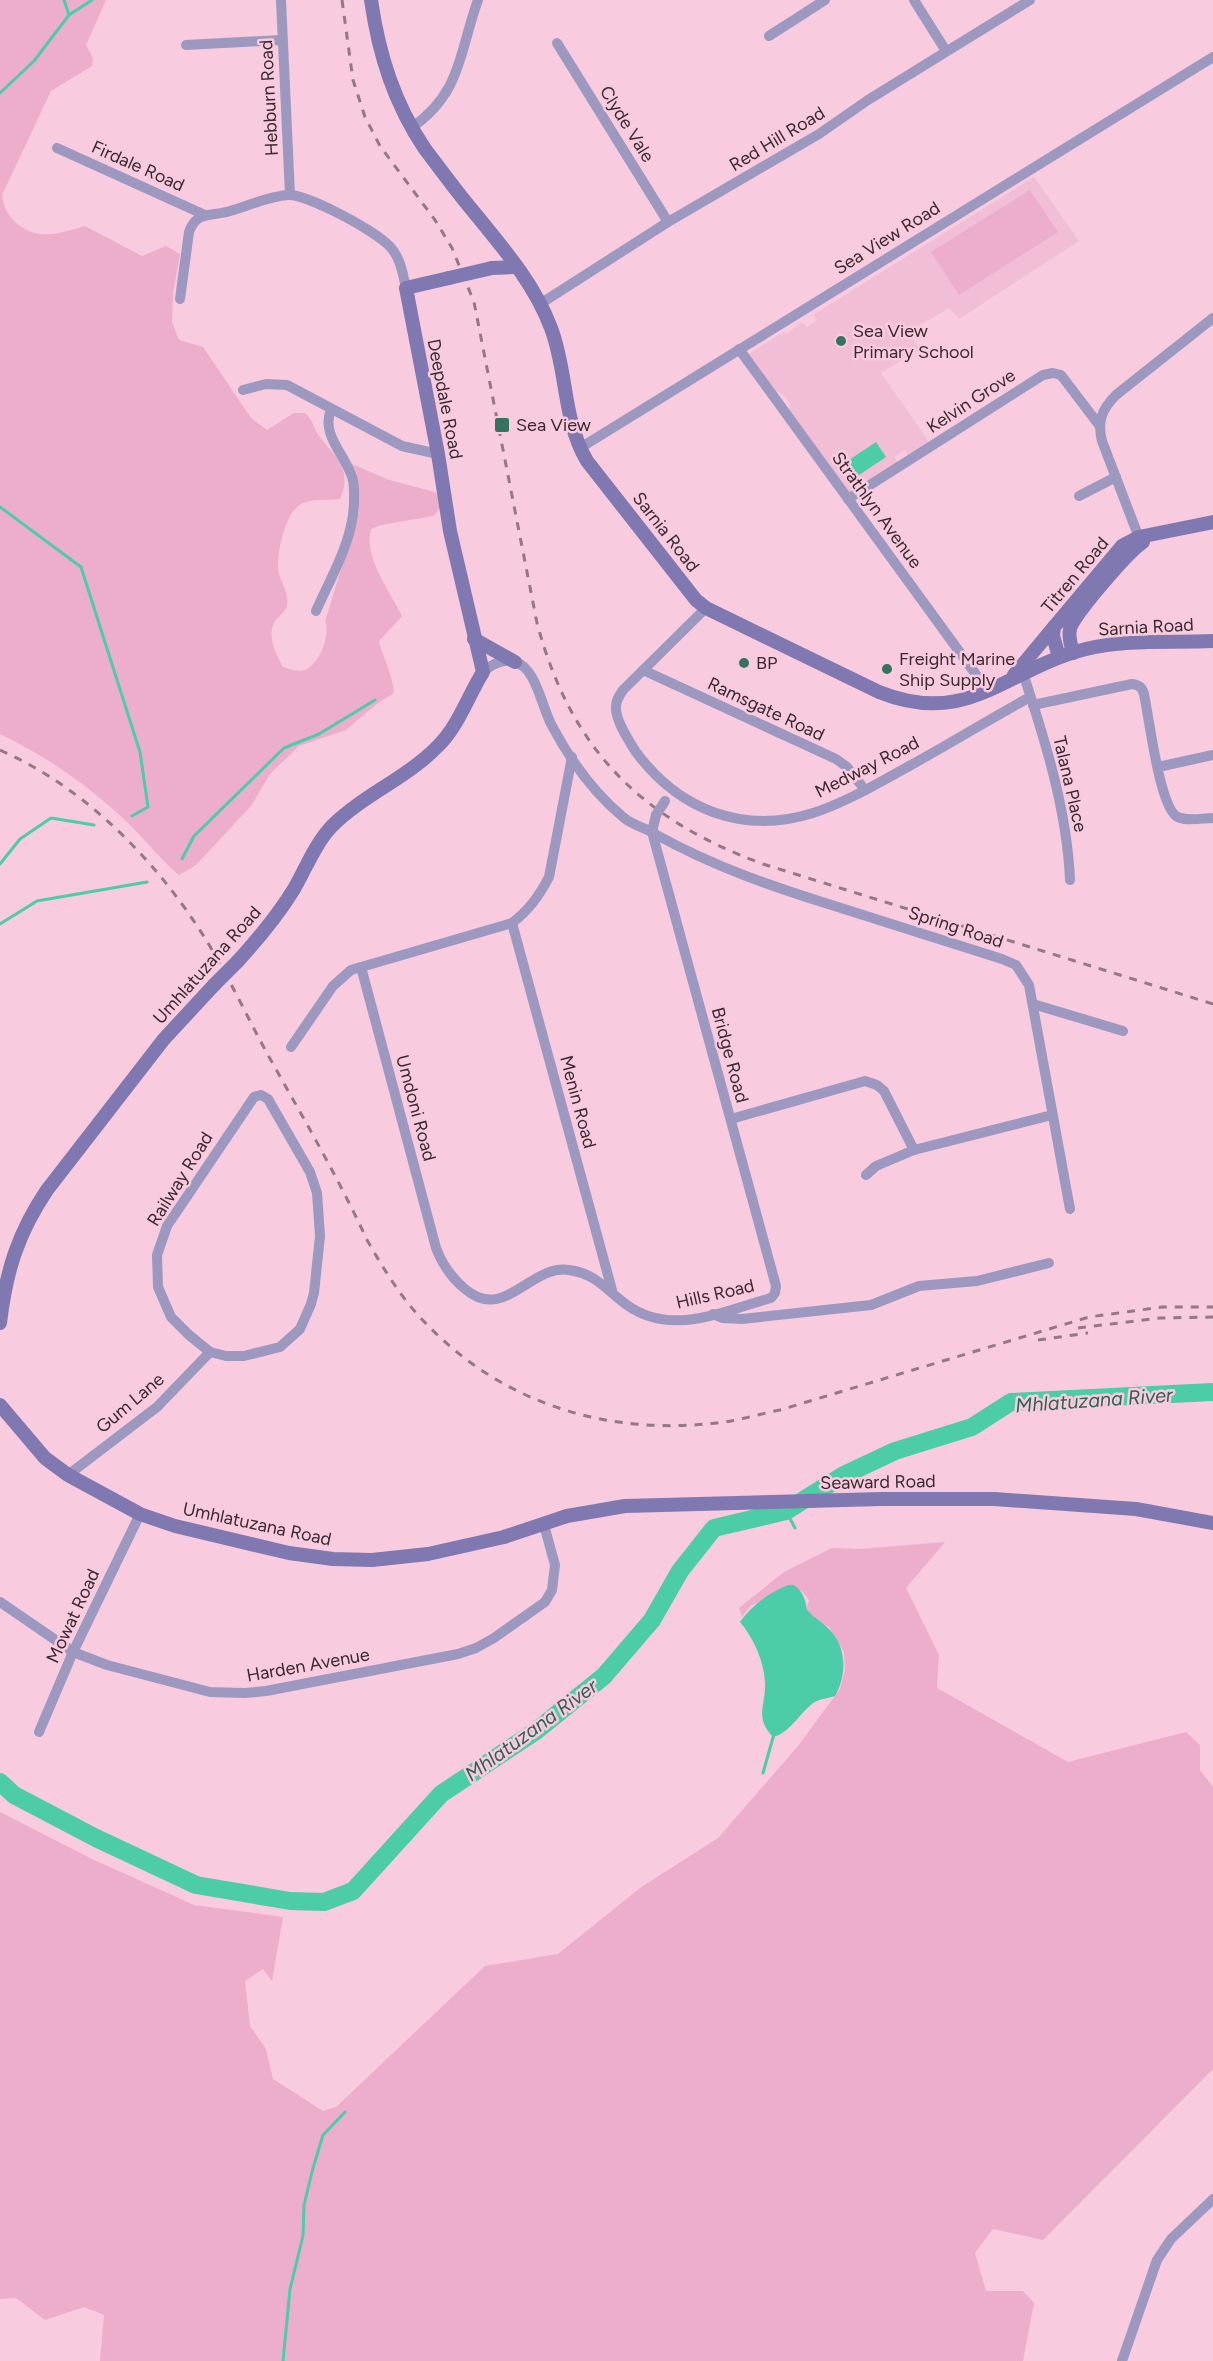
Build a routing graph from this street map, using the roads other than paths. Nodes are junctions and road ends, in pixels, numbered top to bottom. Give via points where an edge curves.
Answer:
1 (281, 0) edge
2 (371, 0) edge
3 (478, 0) edge
4 (825, 0) edge
5 (914, 0) edge
6 (1030, 0) edge
7 (769, 36) dead end
8 (282, 40) junction
9 (557, 43) dead end
10 (186, 45) dead end
11 (946, 51) junction
12 (1213, 57) edge
13 (411, 128) junction
14 (57, 148) dead end
15 (290, 195) junction
16 (205, 215) junction
17 (669, 222) junction
18 (517, 267) junction
19 (406, 288) junction
20 (180, 299) dead end
21 (540, 304) junction
22 (1213, 318) edge
23 (739, 349) junction
24 (243, 390) dead end
25 (331, 410) junction
26 (1099, 425) junction
27 (580, 448) junction
28 (438, 454) junction
29 (1116, 477) junction
30 (1079, 496) dead end
31 (848, 499) junction
32 (1213, 522) edge
33 (1144, 539) junction
34 (706, 608) junction
35 (316, 611) dead end
36 (1054, 627) junction
37 (474, 639) junction
38 (1213, 641) edge
39 (1073, 652) junction
40 (1059, 657) junction
41 (515, 662) junction
42 (643, 670) junction
43 (483, 672) junction
44 (1017, 676) junction
45 (988, 691) junction
46 (1032, 701) junction
47 (1213, 755) edge
48 (572, 757) junction
49 (1158, 767) junction
50 (672, 790) junction
51 (865, 790) junction
52 (1213, 818) edge
53 (652, 832) junction
54 (1070, 880) dead end
55 (512, 923) junction
56 (361, 967) junction
57 (1033, 1004) junction
58 (1123, 1031) dead end
59 (291, 1047) dead end
60 (1052, 1115) junction
61 (731, 1119) junction
62 (914, 1150) junction
63 (866, 1175) dead end
64 (1070, 1209) dead end
65 (440, 1258) joint
66 (1048, 1263) dead end
67 (776, 1286) joint
68 (612, 1290) junction
69 (713, 1314) junction
70 (0, 1323) edge
71 (210, 1352) junction
72 (0, 1405) edge
73 (68, 1475) junction
74 (140, 1514) junction
75 (1213, 1523) edge
76 (544, 1525) junction
77 (0, 1602) edge
78 (73, 1652) junction
79 (39, 1732) dead end
80 (1213, 2199) edge
81 (1122, 2361) edge

1 - 8 street, Hebburn Road
2 - 13 street, Sarnia Road via 381,55
3 - 13 street via 451,84 435,109
4 - 7 street
5 - 11 street
6 - 11 street, Red Hill Road
8 - 10 street
8 - 15 street, Hebburn Road
9 - 17 street, Clyde Vale
11 - 17 street, Red Hill Road via 802,145
12 - 23 street, Sea View Road
13 - 18 street, Sarnia Road
14 - 16 street, Firdale Road
15 - 16 street
15 - 19 street, Deepdale Road via 312,201 384,240 398,259
16 - 20 street via 192,224 189,232
17 - 21 street, Red Hill Road
18 - 19 street, bridge via 492,268
18 - 21 street, Sarnia Road
19 - 28 street, Deepdale Road
21 - 27 street, Sarnia Road via 556,343 569,417
22 - 26 street via 1116,395
23 - 27 street, Sea View Road
23 - 31 street, Strathlyn Avenue
24 - 25 street via 276,382 297,389
25 - 28 street via 402,446
25 - 35 street via 328,430 352,476 354,504 340,555
26 - 29 street
26 - 31 street, Kelvin Grove via 1061,375 1043,375
27 - 34 street, Sarnia Road via 586,461
28 - 37 street, Deepdale Road
29 - 30 street
29 - 33 street
31 - 45 street, Strathlyn Avenue
32 - 33 street, Titren Road
33 - 36 street, Titren Road via 1116,551
33 - 39 street, Titren Road via 1124,557 1073,622 1069,638
34 - 42 street, Medway Road
34 - 45 street, Sarnia Road via 894,699 941,705
36 - 40 street, Titren Road
36 - 44 street
37 - 41 street
37 - 43 street, Deepdale Road
38 - 39 street, Sarnia Road via 1107,645
39 - 40 street, Sarnia Road
40 - 44 street, Sarnia Road
41 - 43 street via 499,662
41 - 48 street via 530,673 551,724
42 - 50 street, Medway Road via 623,690 615,710 635,751
42 - 51 street, Ramsgate Road via 836,759
43 - 70 street, Umhlatuzana Road, bridge via 439,746 332,827 276,917 164,1039 47,1190 18,1240
44 - 45 street, Sarnia Road
44 - 46 street
46 - 49 street, Medway Road via 1138,685 1144,694
46 - 51 street, Medway Road
46 - 54 street, Talana Place via 1067,839
47 - 49 street
48 - 53 street via 625,819
48 - 55 street via 549,877 533,904
49 - 52 street via 1168,804 1177,816
50 - 51 street, Medway Road via 725,817 758,821 813,813
50 - 53 street, bridge via 656,815
53 - 57 street, Spring Road via 753,880 1002,958 1024,974
53 - 61 street, Bridge Road
55 - 56 street
55 - 68 street, Menin Road
56 - 59 street via 351,970 333,986
56 - 65 street, Umdoni Road
57 - 58 street
57 - 60 street, Spring Road
60 - 62 street
60 - 64 street, Spring Road
61 - 62 street via 865,1081 884,1091
61 - 67 street, Bridge Road
62 - 63 street via 876,1166
65 - 68 street, Hills Road via 458,1282 478,1298 506,1298 546,1272 560,1270 580,1272
66 - 69 street via 977,1281 919,1286 871,1305 742,1319
67 - 69 street, Hills Road via 771,1298
68 - 69 street, Hills Road via 650,1318 678,1322
71 - 71 street, Railway Road via 171,1317 158,1287 157,1255 167,1226 184,1199 254,1097 265,1095 310,1172 317,1193 320,1236 314,1293 300,1329 280,1347 244,1356
71 - 73 street, Gum Lane via 157,1407
72 - 73 street, Umhlatuzana Road via 45,1458
73 - 74 street, Umhlatuzana Road
74 - 76 street, Umhlatuzana Road via 289,1553 372,1560 466,1547
74 - 78 street, Mowat Road
75 - 76 street, Seaward Road via 1092,1505 994,1499 881,1499 626,1506 592,1510
76 - 78 street, Harden Avenue via 555,1565 552,1590 545,1602 494,1638 458,1654 245,1693 210,1692
77 - 78 street, Harden Avenue
78 - 79 street, Mowat Road
80 - 81 street via 1163,2248

